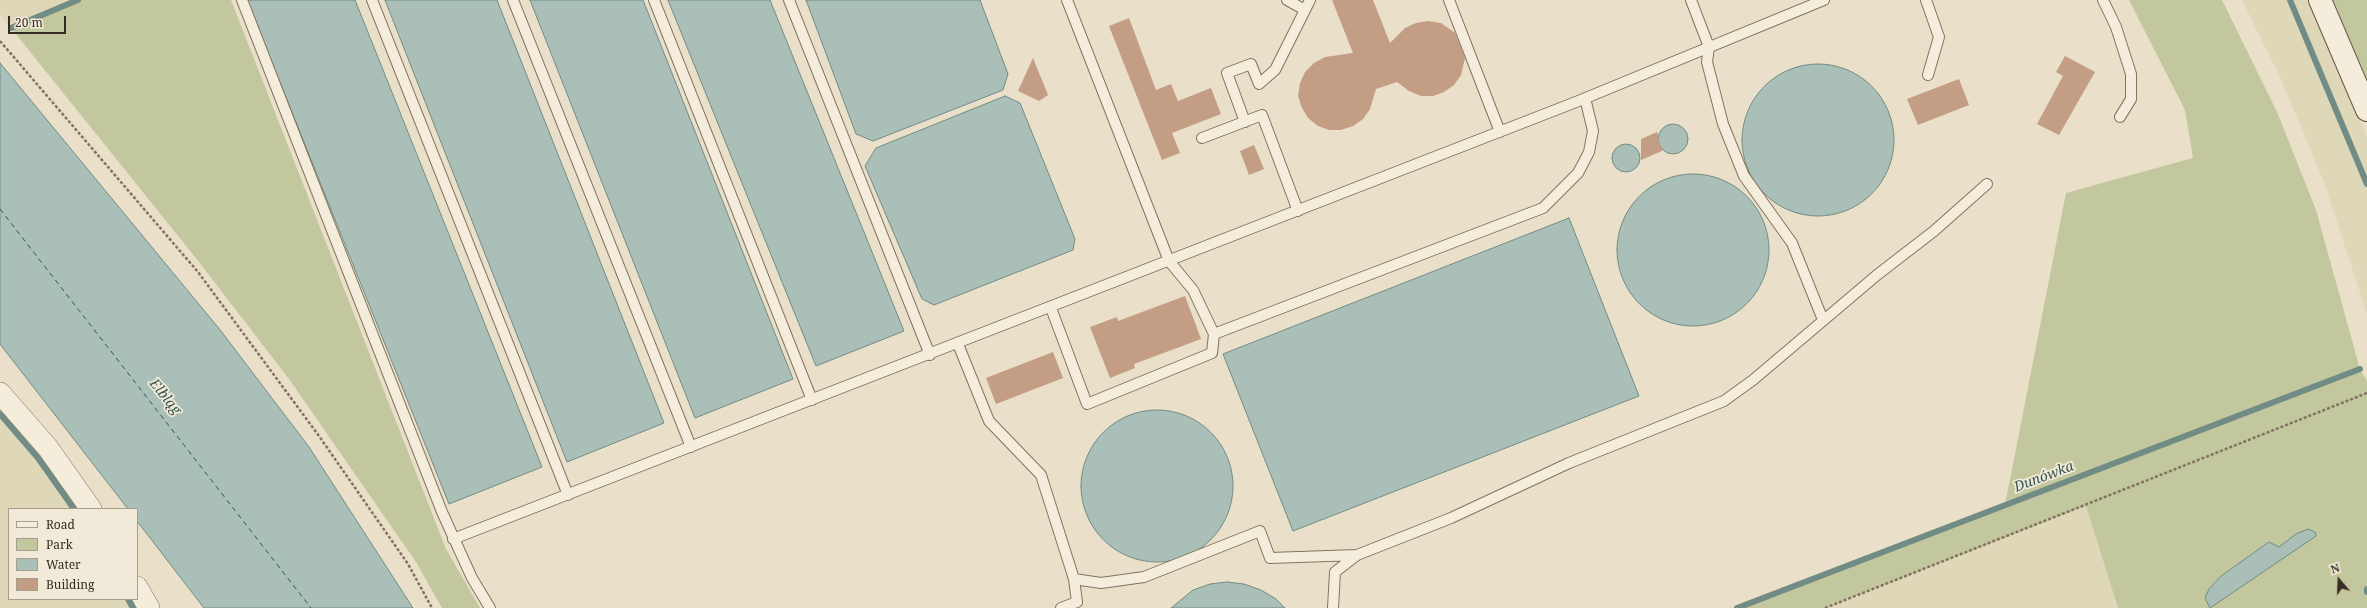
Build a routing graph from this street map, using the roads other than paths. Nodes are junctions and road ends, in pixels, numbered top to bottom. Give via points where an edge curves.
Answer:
1 (242, 0) edge
2 (372, 0) edge
3 (513, 0) edge
4 (654, 0) edge
5 (790, 0) edge
6 (1066, 0) edge
7 (1287, 0) edge
8 (1310, 0) edge
9 (1449, 0) edge
10 (1691, 0) edge
11 (1824, 0) edge
12 (1926, 0) edge
13 (2103, 0) edge
14 (2320, 0) edge
15 (1305, 10) junction
16 (1710, 47) junction
17 (1928, 75) dead end
18 (1585, 98) junction
19 (2367, 110) edge
20 (2120, 117) dead end
21 (1245, 122) junction
22 (1500, 132) junction
23 (1202, 138) dead end
24 (1987, 184) dead end
25 (1298, 210) junction
26 (1169, 261) junction
27 (1051, 308) junction
28 (1823, 320) junction
29 (1214, 334) junction
30 (958, 344) junction
31 (930, 355) junction
32 (0, 393) edge
33 (812, 400) junction
34 (691, 447) junction
35 (568, 495) junction
36 (90, 508) edge
37 (453, 539) junction
38 (1357, 555) junction
39 (1074, 579) junction
40 (138, 589) edge
41 (149, 608) edge
42 (490, 608) edge
43 (1061, 608) edge
44 (1333, 608) edge

1 - 37 lane
2 - 35 lane
3 - 34 lane
4 - 33 lane
5 - 31 lane
6 - 26 lane
7 - 15 lane
8 - 15 lane
9 - 22 lane
10 - 16 lane
11 - 16 lane
12 - 17 lane via 1939,37
13 - 20 lane via 2116,26 2131,74 2130,99
14 - 19 main road
15 - 21 lane via 1275,70 1259,84 1251,64 1227,73
16 - 18 lane
16 - 28 lane via 1707,62 1723,124 1744,176 1792,243
18 - 22 lane
18 - 29 lane via 1593,131 1589,152 1578,173 1543,208
21 - 23 lane
21 - 25 lane via 1262,116
22 - 25 lane
24 - 28 lane via 1934,231
25 - 26 lane
26 - 27 lane
26 - 29 lane via 1193,290
27 - 29 lane via 1087,404 1212,353
27 - 30 lane
28 - 38 lane via 1754,380 1724,401 1569,463 1451,518
30 - 31 lane
30 - 39 lane via 989,421 1041,476
31 - 33 lane
32 - 36 street via 48,448
33 - 34 lane
34 - 35 lane
35 - 37 lane
37 - 42 lane
38 - 39 lane via 1270,558 1260,531 1144,577 1101,583
38 - 44 lane via 1334,572
39 - 43 lane via 1077,602
40 - 41 street

